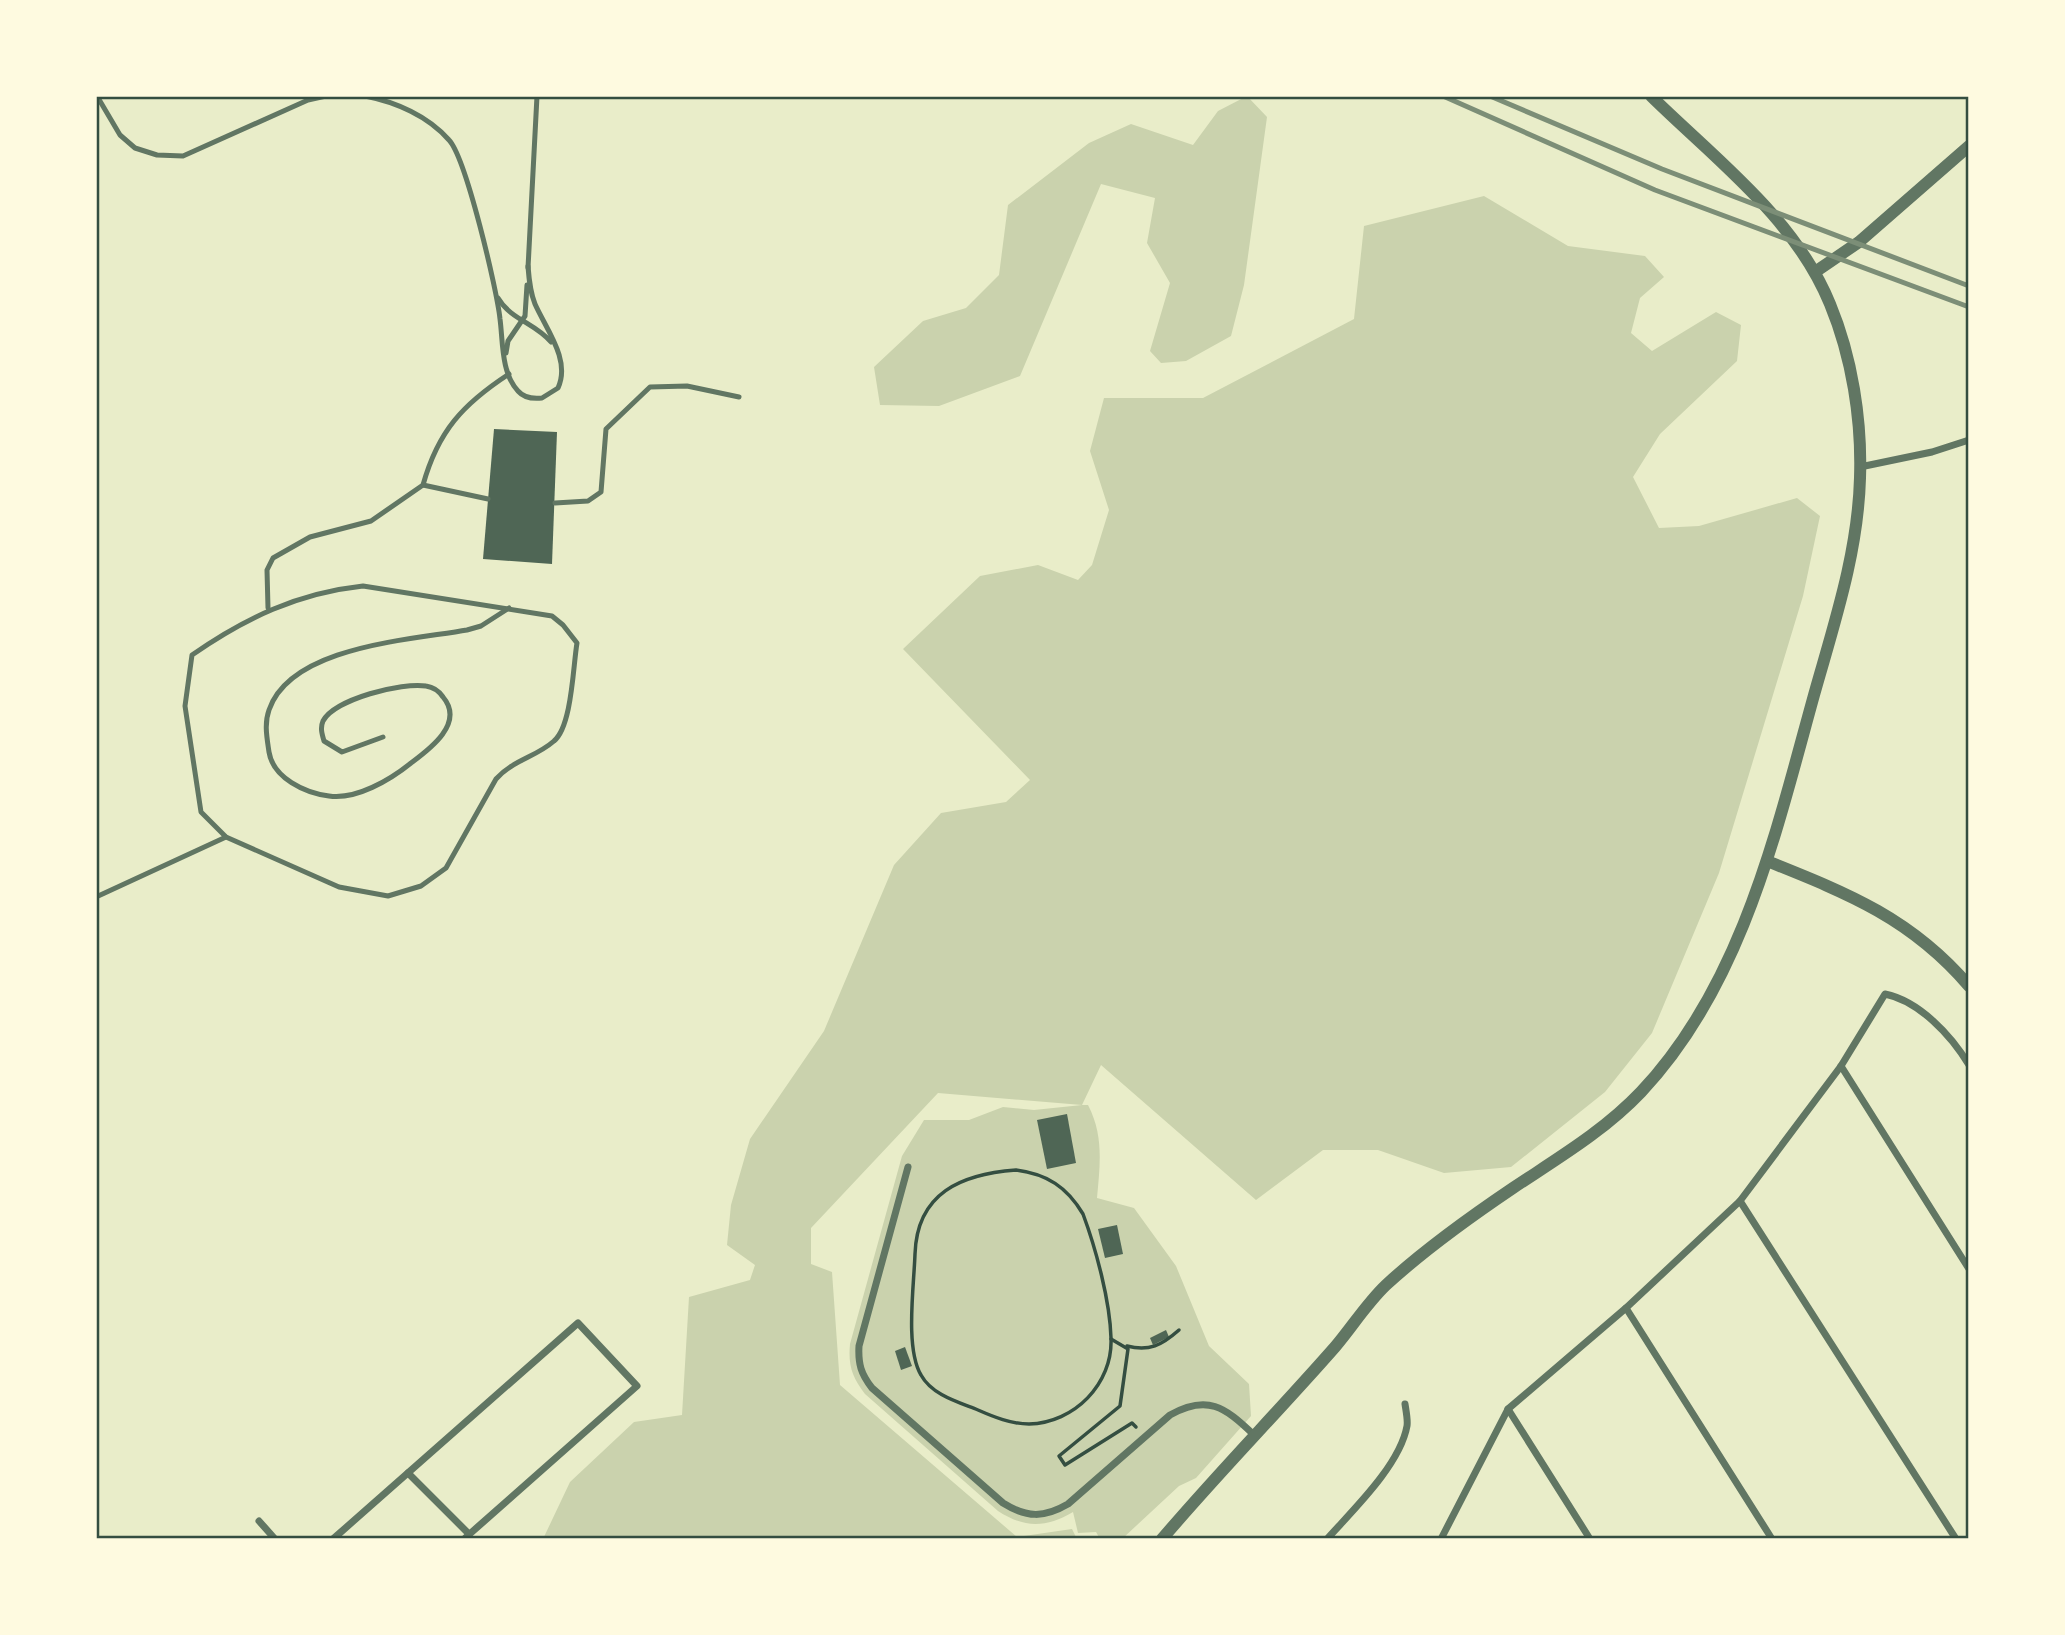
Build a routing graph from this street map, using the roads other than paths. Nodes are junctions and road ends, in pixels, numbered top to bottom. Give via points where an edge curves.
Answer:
1 (97, 96) edge
2 (326, 96) edge
3 (365, 96) edge
4 (537, 96) edge
5 (1651, 96) edge
6 (1969, 146) edge
7 (528, 266) junction
8 (1815, 272) junction
9 (493, 286) junction
10 (522, 321) junction
11 (560, 360) junction
12 (506, 365) junction
13 (509, 374) junction
14 (739, 397) dead end
15 (1969, 440) edge
16 (1860, 467) junction
17 (423, 485) junction
18 (488, 499) dead end
19 (555, 503) dead end
20 (268, 608) junction
21 (509, 608) junction
22 (383, 737) dead end
23 (226, 837) junction
24 (1767, 861) junction
25 (96, 897) edge
26 (1969, 986) edge
27 (1969, 1065) edge
28 (1841, 1066) junction
29 (908, 1167) dead end
30 (1740, 1201) junction
31 (1969, 1269) edge
32 (1626, 1308) junction
33 (1405, 1404) dead end
34 (1508, 1409) junction
35 (1253, 1434) junction
36 (408, 1473) junction
37 (258, 1521) dead end
38 (467, 1536) edge
39 (275, 1539) edge
40 (333, 1539) edge
41 (1162, 1539) edge
42 (1327, 1539) edge
43 (1441, 1539) edge
44 (1590, 1539) edge
45 (1772, 1539) edge
46 (1956, 1539) edge

1 - 2 lane via 120,135 135,148 183,156
3 - 9 lane via 402,106 451,141 469,188
4 - 7 lane
5 - 8 street via 1782,225
6 - 8 street via 1859,242
7 - 10 lane
7 - 11 lane via 534,302
8 - 16 street via 1848,362
9 - 10 lane via 502,305
9 - 12 lane
10 - 11 lane via 551,340
10 - 12 lane via 508,341
11 - 13 lane via 562,379 542,398 524,395
12 - 13 lane
13 - 17 lane via 484,390 444,431
14 - 19 lane via 687,386 650,387 606,429 601,492 588,501
15 - 16 street
16 - 24 street via 1858,515 1844,585
17 - 18 lane
17 - 20 lane via 371,521 310,537 273,558 267,570
20 - 21 lane via 326,590 363,586
20 - 23 lane via 192,655 185,706 201,813
21 - 22 lane via 481,626 366,648 314,664 290,680 268,711 270,758 279,773 313,793 333,797 398,774 423,754 444,733 451,718 448,702 428,686 379,692 343,704 324,719 321,729 324,741 342,752
21 - 23 lane via 552,616 577,643 565,727 555,741 507,766 496,779 446,868 421,886 388,896 339,887
23 - 25 lane
24 - 26 street via 1890,916 1949,963
24 - 35 street via 1706,1003 1641,1092 1590,1137 1509,1190 1384,1286
27 - 28 street via 1938,1027 1905,998 1885,994
28 - 30 street
28 - 31 street
29 - 35 street via 859,1346 862,1376 1003,1503 1018,1513 1053,1513 1186,1406 1220,1407
30 - 32 street
30 - 46 street
32 - 34 street
32 - 45 street
33 - 42 street via 1408,1425 1395,1455
34 - 43 street
34 - 44 street
35 - 41 street
36 - 38 street
36 - 38 street via 578,1324 637,1387
36 - 40 street
37 - 39 street

